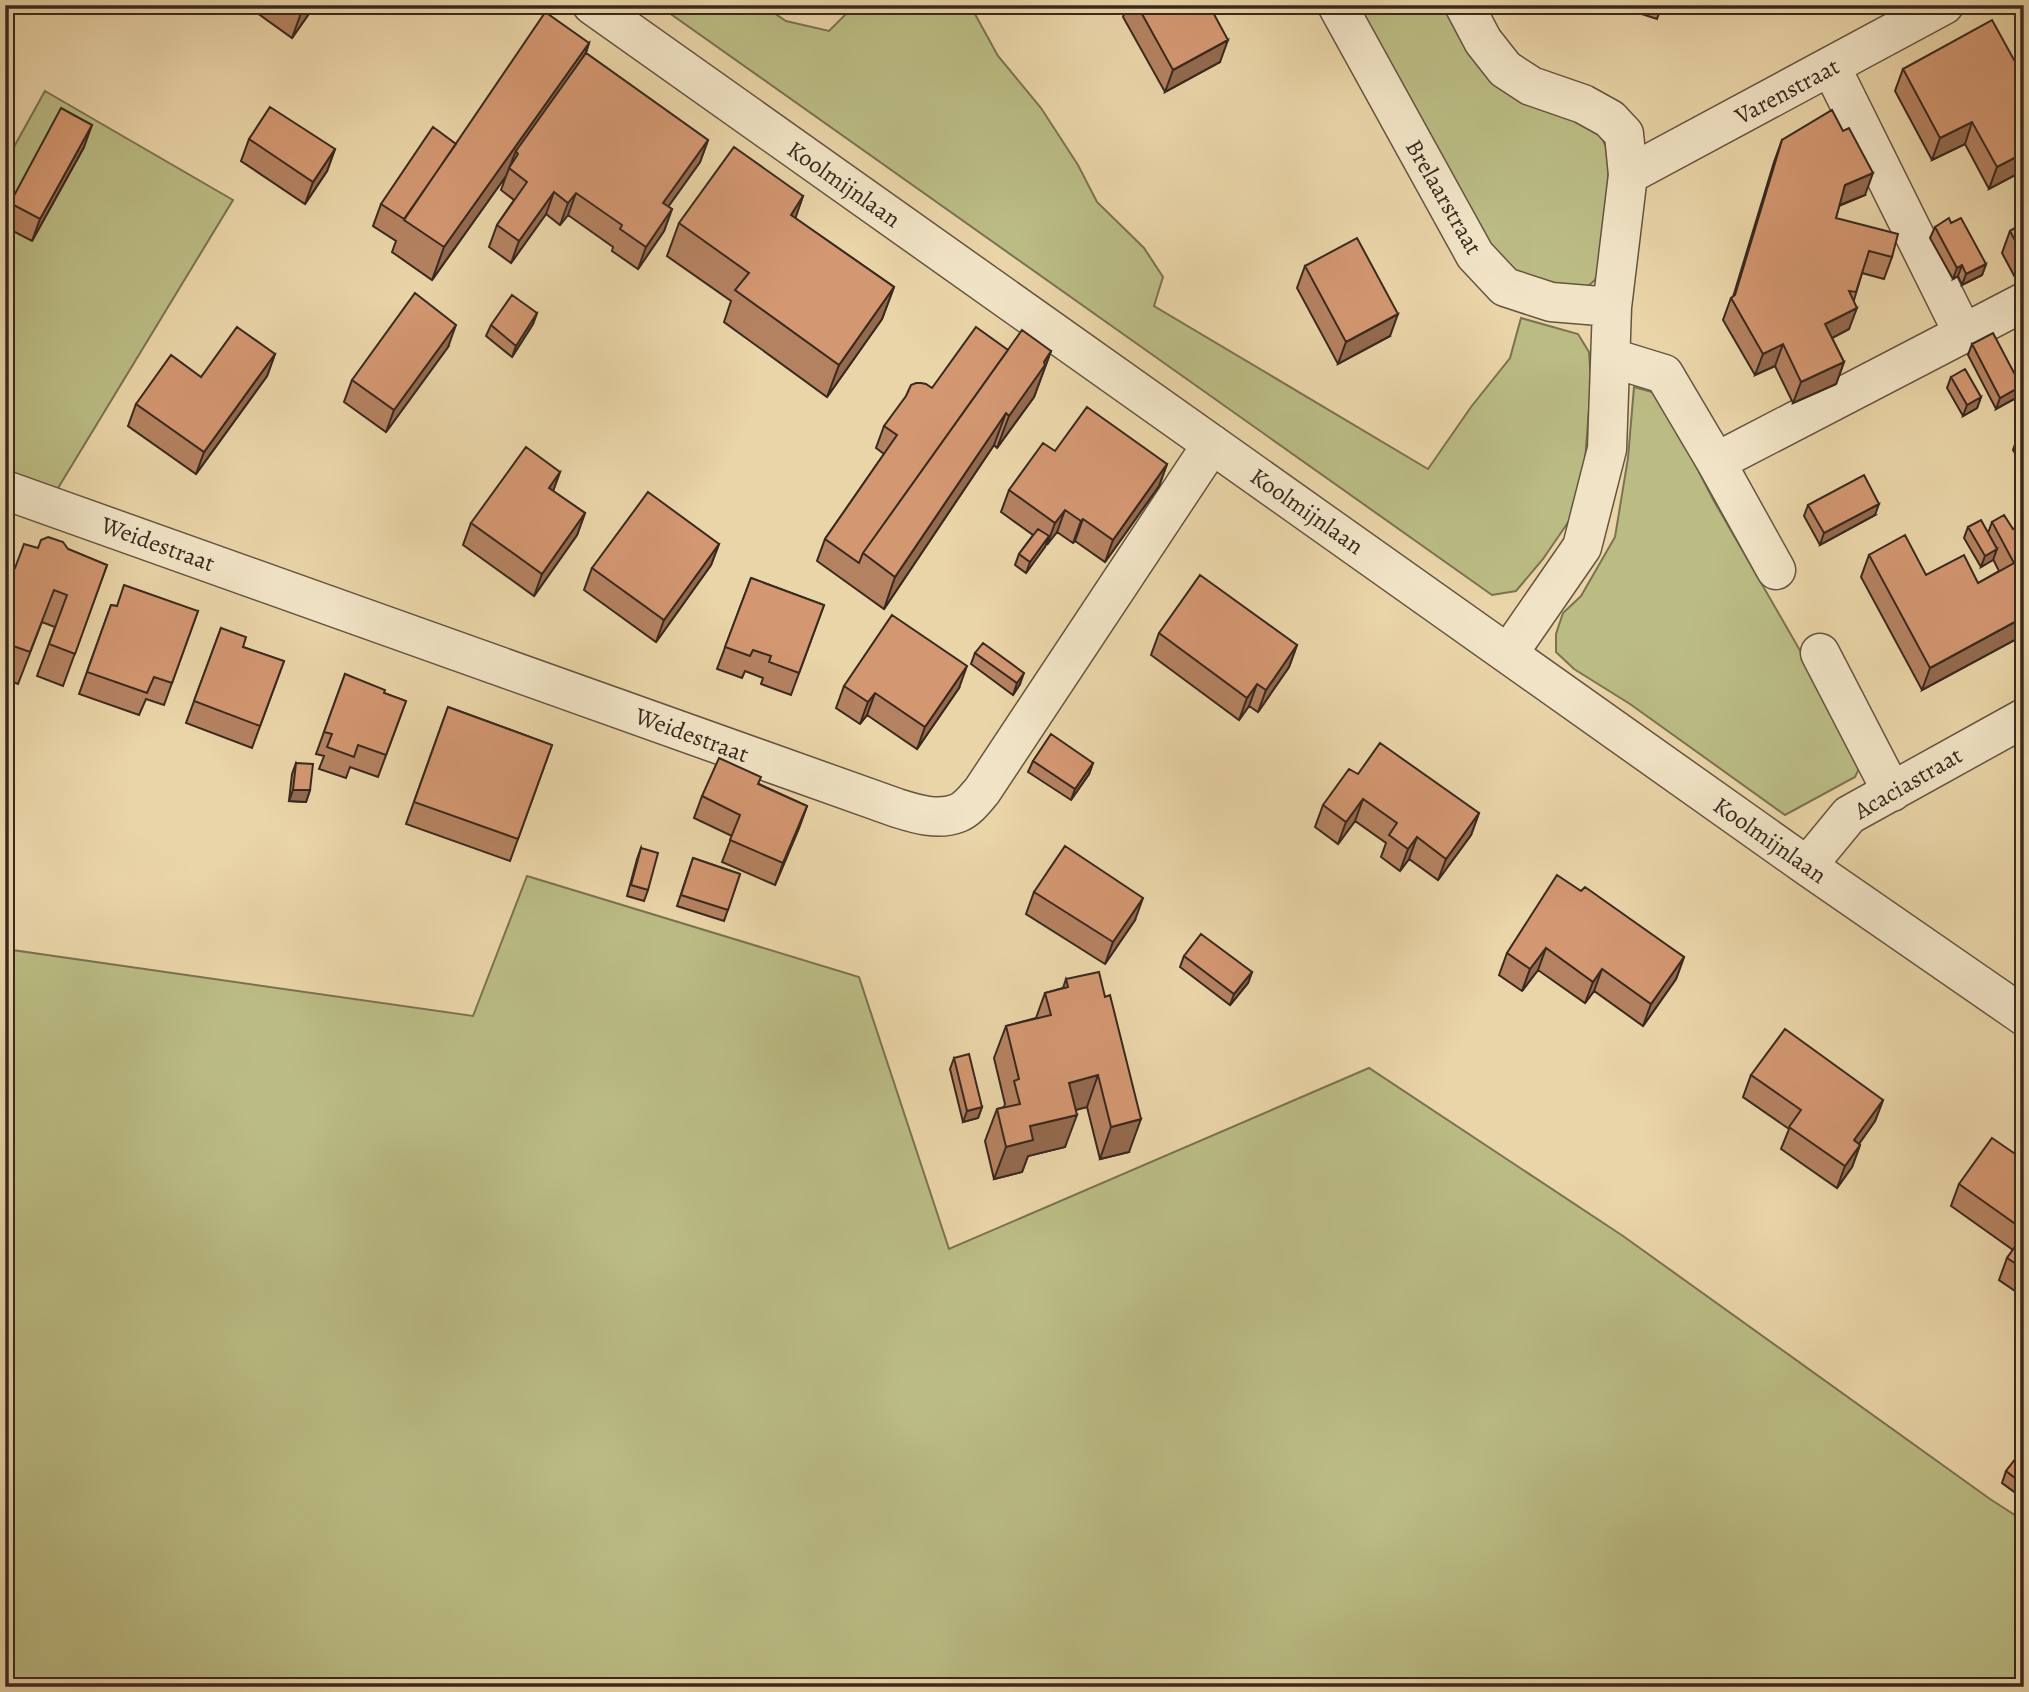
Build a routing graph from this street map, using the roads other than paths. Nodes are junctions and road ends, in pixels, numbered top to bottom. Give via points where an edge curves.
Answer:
1 (592, 5) edge
2 (1337, 5) edge
3 (1464, 5) edge
4 (1944, 5) edge
5 (1831, 67) junction
6 (1628, 174) junction
7 (2024, 302) edge
8 (1612, 307) junction
9 (1963, 333) junction
10 (1612, 358) junction
11 (1212, 443) junction
12 (1716, 462) junction
13 (5, 490) edge
14 (1776, 570) dead end
15 (1820, 653) dead end
16 (1508, 654) junction
17 (2024, 718) edge
18 (1892, 792) junction
19 (1807, 866) junction
20 (2024, 1016) edge

1 - 11 street, Koolmijnlaan
2 - 8 street, Brelaarstraat via 1475,255 1505,287 1550,302
3 - 6 street via 1505,69 1531,86 1610,119 1624,134
4 - 5 street, Varenstraat
5 - 6 street, Varenstraat
5 - 9 street
6 - 8 street
7 - 9 street
8 - 10 street
9 - 12 street
10 - 12 street via 1664,374
10 - 16 street via 1607,449 1582,547
11 - 13 street, Weidestraat via 982,791 958,813 941,816 922,816 884,803
11 - 16 street, Koolmijnlaan
12 - 14 street
15 - 18 street
16 - 19 street, Koolmijnlaan
17 - 18 street, Acaciastraat
18 - 19 street, Acaciastraat via 1849,815
19 - 20 street, Koolmijnlaan

